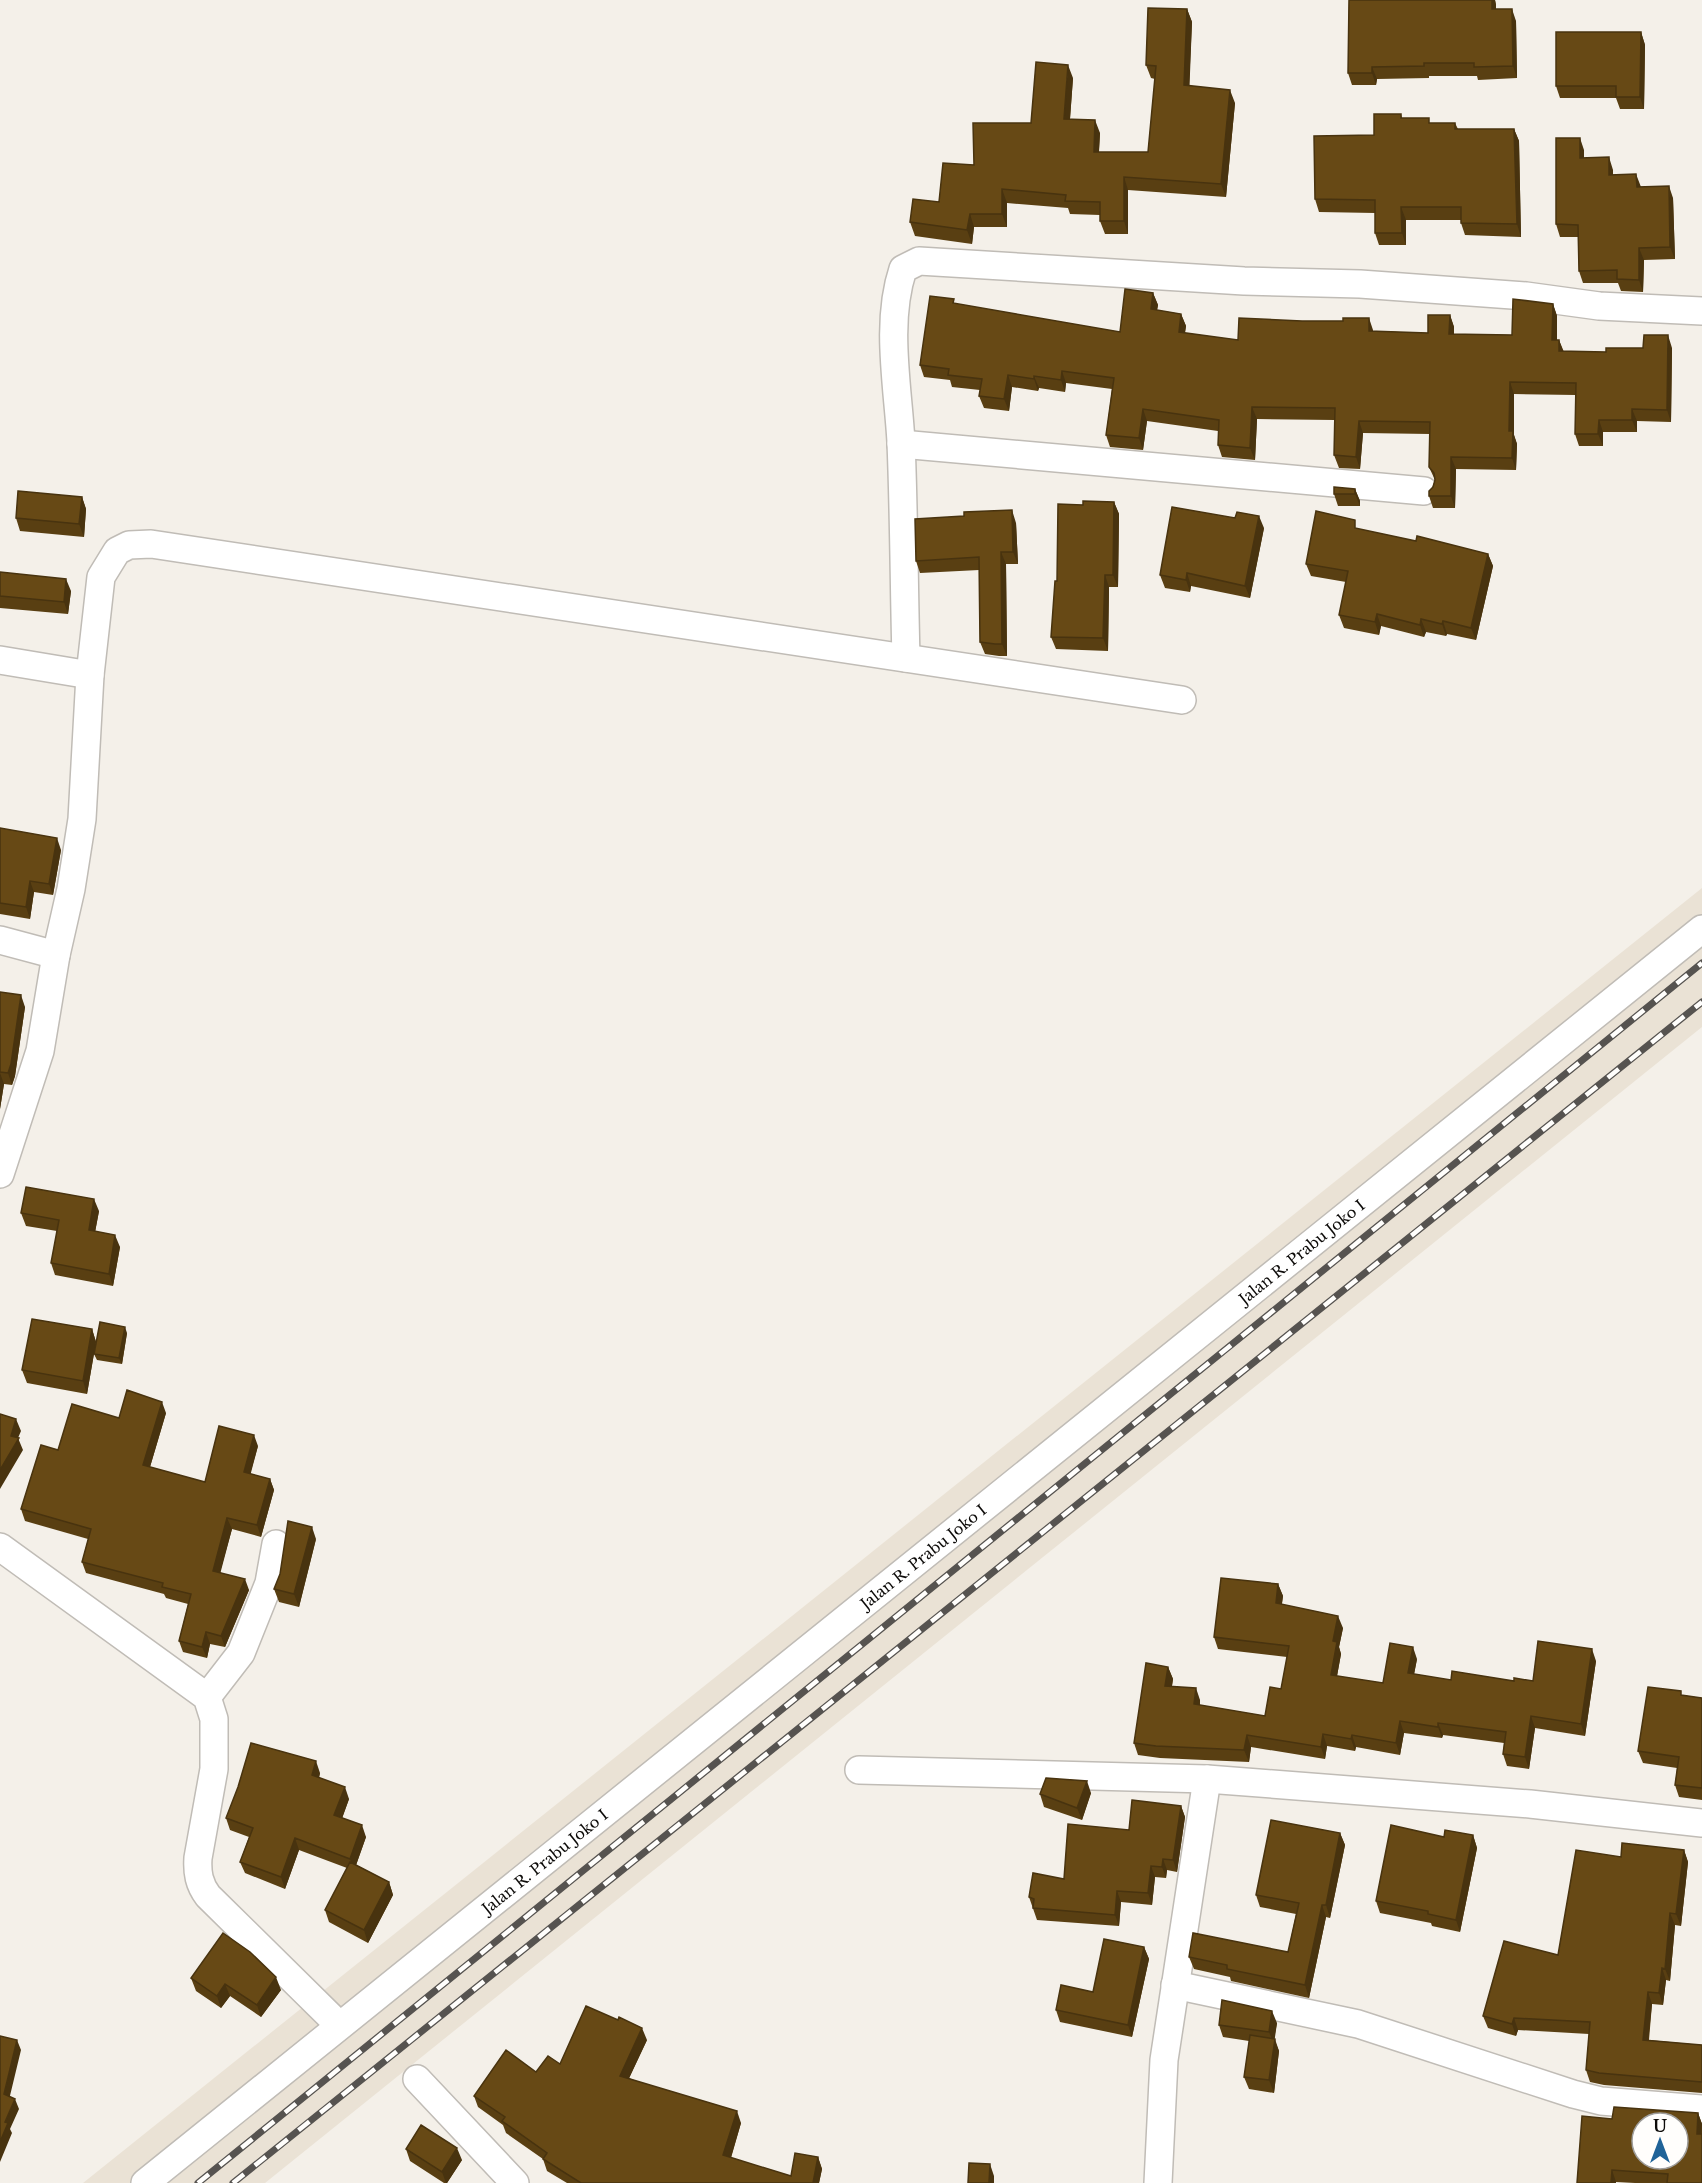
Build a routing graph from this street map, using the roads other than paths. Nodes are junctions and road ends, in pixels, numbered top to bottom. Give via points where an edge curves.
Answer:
1 (1702, 311) edge
2 (901, 444) junction
3 (1424, 491) dead end
4 (906, 658) junction
5 (0, 660) edge
6 (90, 675) junction
7 (1182, 700) dead end
8 (1702, 929) edge
9 (0, 940) edge
10 (56, 956) junction
11 (0, 1174) edge
12 (276, 1544) dead end
13 (0, 1546) edge
14 (207, 1696) junction
15 (859, 1770) dead end
16 (1207, 1779) junction
17 (1702, 1823) edge
18 (1175, 1984) junction
19 (339, 2025) junction
20 (417, 2079) dead end
21 (1702, 2109) edge
22 (145, 2183) edge
23 (516, 2183) edge
24 (1158, 2183) edge

1 - 2 street via 1599,306 1526,296 1371,285 920,261 903,269 893,322
2 - 3 street
2 - 4 street
4 - 6 street via 139,543 117,551 101,577
4 - 7 street
5 - 6 street
6 - 10 street via 82,819
8 - 19 street, Jalan R. Prabu Joko I
9 - 10 street
10 - 11 street via 40,1051
12 - 14 street via 269,1583 241,1653
13 - 14 street
14 - 19 street via 214,1719 214,1769 198,1858 201,1886
15 - 16 street
16 - 17 street via 1530,1804
16 - 18 street
18 - 21 street via 1358,2024 1600,2101
18 - 24 street via 1164,2060
19 - 22 street, Jalan R. Prabu Joko I
20 - 23 street

